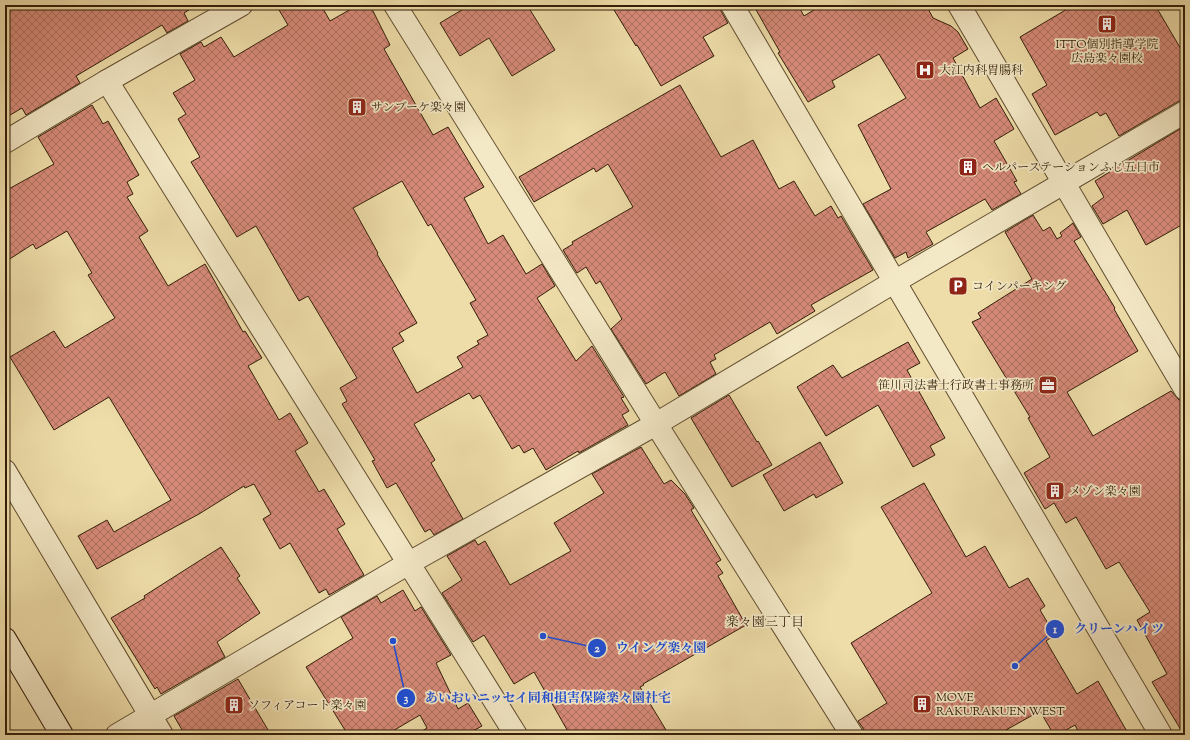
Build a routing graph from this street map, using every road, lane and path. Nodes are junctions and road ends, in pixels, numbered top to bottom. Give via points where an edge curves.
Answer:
1 (241, 5) edge
2 (395, 5) edge
3 (732, 5) edge
4 (959, 5) edge
5 (107, 80) junction
6 (1185, 112) edge
7 (5, 142) edge
8 (1065, 183) junction
9 (894, 282) junction
10 (1185, 389) edge
11 (656, 424) junction
12 (5, 471) edge
13 (408, 563) junction
14 (5, 639) edge
15 (151, 716) junction
16 (62, 735) edge
17 (116, 735) edge
18 (162, 735) edge
19 (516, 735) edge
20 (852, 735) edge
21 (1161, 735) edge

1 - 5 street
2 - 11 street
3 - 9 street
4 - 8 street
5 - 7 street
5 - 13 street
6 - 8 street
8 - 9 street
8 - 10 street
9 - 11 street
9 - 21 street
11 - 13 street
11 - 20 street
12 - 15 street
13 - 15 street
13 - 19 street
14 - 16 street
15 - 17 street
15 - 18 street

